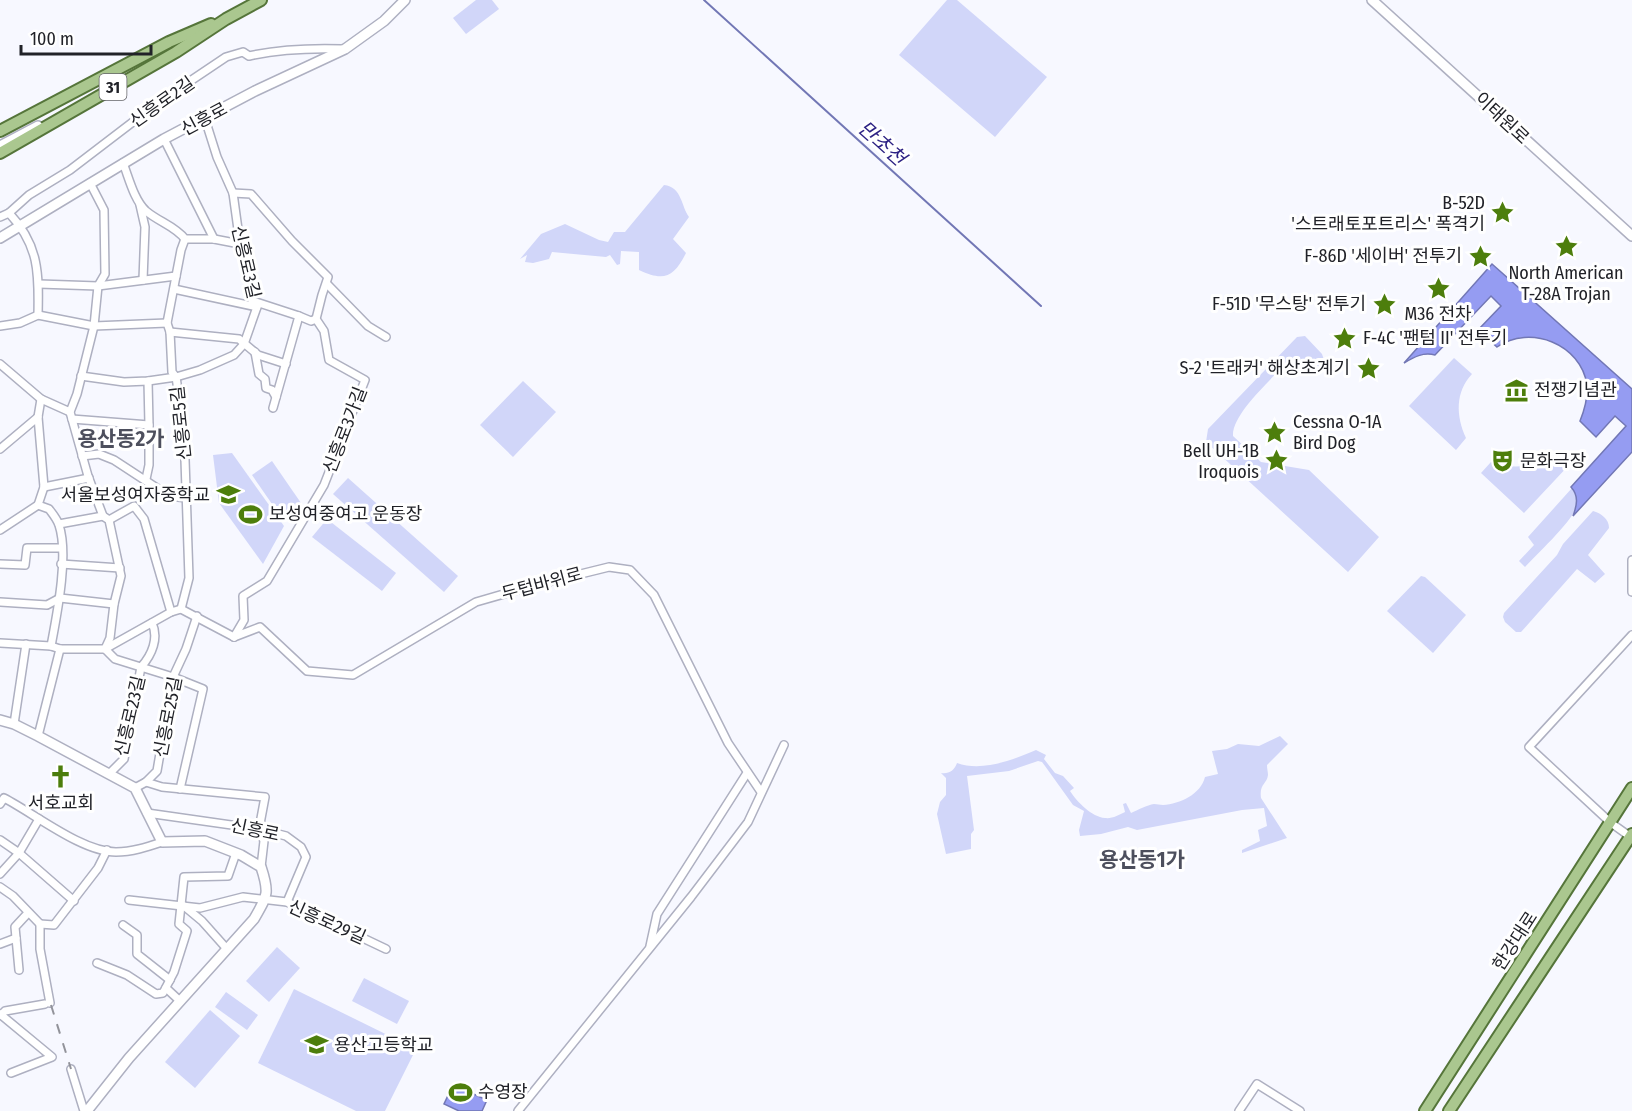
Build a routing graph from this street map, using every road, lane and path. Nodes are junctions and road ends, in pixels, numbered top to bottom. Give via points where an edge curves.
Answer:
1 (261, 0) edge
2 (405, 0) edge
3 (1372, 0) edge
4 (226, 20) junction
5 (345, 49) junction
6 (133, 75) junction
7 (205, 119) junction
8 (0, 131) edge
9 (164, 139) junction
10 (0, 146) edge
11 (0, 153) edge
12 (123, 164) junction
13 (90, 183) junction
14 (233, 192) junction
15 (140, 202) junction
16 (9, 213) junction
17 (0, 217) edge
18 (21, 226) junction
19 (1632, 236) edge
20 (0, 238) edge
21 (185, 239) junction
22 (214, 239) junction
23 (240, 244) junction
24 (176, 276) junction
25 (143, 280) junction
26 (39, 284) junction
27 (327, 284) junction
28 (98, 286) junction
29 (174, 289) junction
30 (254, 304) junction
31 (38, 315) junction
32 (299, 316) junction
33 (316, 319) junction
34 (168, 323) junction
35 (0, 326) edge
36 (94, 326) junction
37 (170, 332) junction
38 (386, 337) dead end
39 (244, 344) junction
40 (255, 352) junction
41 (0, 364) edge
42 (286, 364) junction
43 (81, 376) junction
44 (176, 377) junction
45 (148, 381) junction
46 (276, 397) junction
47 (41, 399) junction
48 (273, 408) dead end
49 (71, 416) junction
50 (38, 417) junction
51 (149, 425) junction
52 (0, 449) edge
53 (82, 456) junction
54 (89, 478) junction
55 (146, 479) junction
56 (44, 487) junction
57 (187, 498) junction
58 (38, 506) junction
59 (106, 518) junction
60 (59, 524) junction
61 (0, 530) edge
62 (62, 548) junction
63 (1632, 560) edge
64 (0, 564) edge
65 (61, 564) junction
66 (120, 568) junction
67 (1632, 592) edge
68 (60, 598) junction
69 (0, 602) edge
70 (114, 604) junction
71 (181, 609) junction
72 (171, 612) junction
73 (197, 616) junction
74 (152, 623) junction
75 (1632, 634) edge
76 (234, 637) junction
77 (0, 642) edge
78 (26, 644) junction
79 (51, 646) junction
80 (60, 649) junction
81 (105, 649) junction
82 (141, 667) junction
83 (173, 677) junction
84 (0, 720) edge
85 (14, 724) junction
86 (38, 736) junction
87 (784, 746) dead end
88 (747, 773) junction
89 (109, 774) junction
90 (146, 782) junction
91 (135, 788) junction
92 (1632, 788) edge
93 (180, 789) junction
94 (761, 792) junction
95 (2, 799) edge
96 (147, 813) junction
97 (39, 819) junction
98 (1611, 822) junction
99 (259, 829) junction
100 (1631, 837) edge
101 (0, 840) edge
102 (162, 842) junction
103 (107, 850) junction
104 (19, 853) junction
105 (236, 853) junction
106 (261, 867) junction
107 (0, 874) edge
108 (0, 887) edge
109 (266, 898) junction
110 (74, 900) junction
111 (129, 900) dead end
112 (287, 902) junction
113 (182, 905) junction
114 (28, 913) junction
115 (40, 924) junction
116 (123, 925) dead end
117 (16, 938) junction
118 (0, 944) edge
119 (649, 948) junction
120 (227, 949) junction
121 (386, 949) dead end
122 (97, 963) dead end
123 (19, 970) dead end
124 (170, 980) junction
125 (166, 988) junction
126 (180, 1002) junction
127 (0, 1014) edge
128 (71, 1069) dead end
129 (11, 1073) dead end
130 (85, 1111) edge
131 (518, 1111) edge
132 (1239, 1111) edge
133 (1300, 1111) edge
134 (1425, 1111) edge
135 (1449, 1111) edge

1 - 4 main road, 31
2 - 5 street, 신흥로
3 - 19 street, 이태원로
4 - 6 main road, 31
4 - 8 main road, 31 via 169,42
5 - 7 street, 신흥로
5 - 16 street, 신흥로2길 via 303,47 226,57
6 - 10 street
6 - 11 main road, 31
7 - 9 street, 신흥로
7 - 14 street, 신흥로3길
9 - 12 street, 신흥로
9 - 22 street
12 - 13 street, 신흥로
12 - 15 street
13 - 18 street, 신흥로
13 - 28 street via 104,210 105,274
14 - 23 street, 신흥로3길
14 - 27 street via 251,194 328,277
15 - 21 street via 146,211
15 - 25 street via 145,227
16 - 17 street, 신흥로2길
16 - 18 street
18 - 20 street, 신흥로
18 - 26 street via 33,252
21 - 22 street
21 - 24 street, 신흥로5길
22 - 23 street
23 - 30 street, 신흥로3길 via 247,260
24 - 25 street
24 - 29 street, 신흥로5길
25 - 28 street
26 - 28 street
26 - 31 street
27 - 33 street
27 - 38 street via 368,326
28 - 36 street
29 - 30 street
29 - 34 street, 신흥로5길
30 - 32 street
30 - 39 street, 신흥로3길
31 - 35 street
31 - 36 street
32 - 33 street
32 - 42 street
33 - 76 street, 신흥로3가길 via 324,331 329,360 365,380 324,485 267,581 243,596 244,620
34 - 36 street
34 - 37 street, 신흥로5길
36 - 43 street
37 - 39 street via 239,339
37 - 44 street, 신흥로5길 via 172,372
39 - 40 street
39 - 44 street via 234,356
40 - 42 street
40 - 46 street via 259,374
41 - 47 street
42 - 46 street
43 - 45 street
43 - 49 street
44 - 45 street
44 - 57 street, 신흥로5길 via 184,430
45 - 51 street
46 - 48 street
47 - 49 street
47 - 50 street
49 - 51 street
49 - 53 street
50 - 52 street
50 - 56 street
51 - 55 street
53 - 54 street
53 - 55 street via 99,454
54 - 56 street
54 - 59 street
55 - 57 street via 169,496
56 - 58 street
57 - 71 street, 신흥로5길 via 189,578
58 - 60 street via 49,508
58 - 61 street
59 - 60 street
59 - 66 street
59 - 72 street via 134,506 144,519
60 - 62 street
62 - 64 street via 27,548 25,565
62 - 65 street
63 - 67 street
65 - 66 street
65 - 68 street
66 - 70 street
68 - 69 street via 47,605
68 - 70 street
68 - 79 street
70 - 81 street
71 - 72 street
71 - 73 street
72 - 74 street
73 - 76 street
73 - 83 street, 신흥로25길
74 - 81 street
74 - 82 street, 신흥로23길 via 155,642
75 - 98 street via 1528,747
76 - 88 street, 두텁바위로 via 260,627 307,671 353,675 476,602 609,567 630,570 654,596
77 - 78 street
78 - 79 street
78 - 85 street
79 - 80 street
80 - 81 street
80 - 86 street
81 - 82 street via 115,659
82 - 83 street
82 - 89 street, 신흥로23길 via 124,759
83 - 90 street, 신흥로25길 via 157,771
83 - 93 street via 203,689
84 - 85 street
85 - 86 street
86 - 89 street
87 - 94 street
88 - 94 street, 두텁바위로
88 - 119 street via 657,914
89 - 91 street
90 - 91 street, 신흥로25길
90 - 93 street, 신흥로25길
91 - 96 street
92 - 98 main road, 한강대로
93 - 99 street, 신흥로25길 via 266,797
94 - 119 street via 748,822
95 - 97 street
96 - 99 street, 신흥로
96 - 102 street
97 - 103 street via 86,845
97 - 104 street
98 - 100 street
98 - 134 main road, 한강대로
99 - 106 street via 264,841
99 - 112 street, 신흥로 via 286,836 301,847 306,857
100 - 135 main road
101 - 104 street
102 - 103 street via 141,849
102 - 105 street, 신흥로 via 205,841
103 - 110 street
104 - 107 street
104 - 110 street
105 - 106 street, 신흥로
105 - 113 street, 신흥로 via 228,876 184,877
106 - 109 street, 신흥로
108 - 114 street
109 - 112 street, 신흥로29길
109 - 113 street, 신흥로29길 via 243,897 200,908
109 - 120 street via 254,919
110 - 115 street via 54,925
111 - 113 street, 신흥로29길
112 - 121 street, 신흥로29길
113 - 120 street
113 - 124 street via 179,924 187,931
114 - 115 street
114 - 117 street via 15,927
115 - 127 street via 48,1003
116 - 124 street via 138,935 137,954
117 - 118 street
117 - 123 street
119 - 131 street
120 - 126 street
122 - 125 street via 127,975 156,994
124 - 125 street
125 - 126 street
126 - 130 street
127 - 129 street via 52,1057
128 - 130 street
132 - 133 street via 1257,1084

